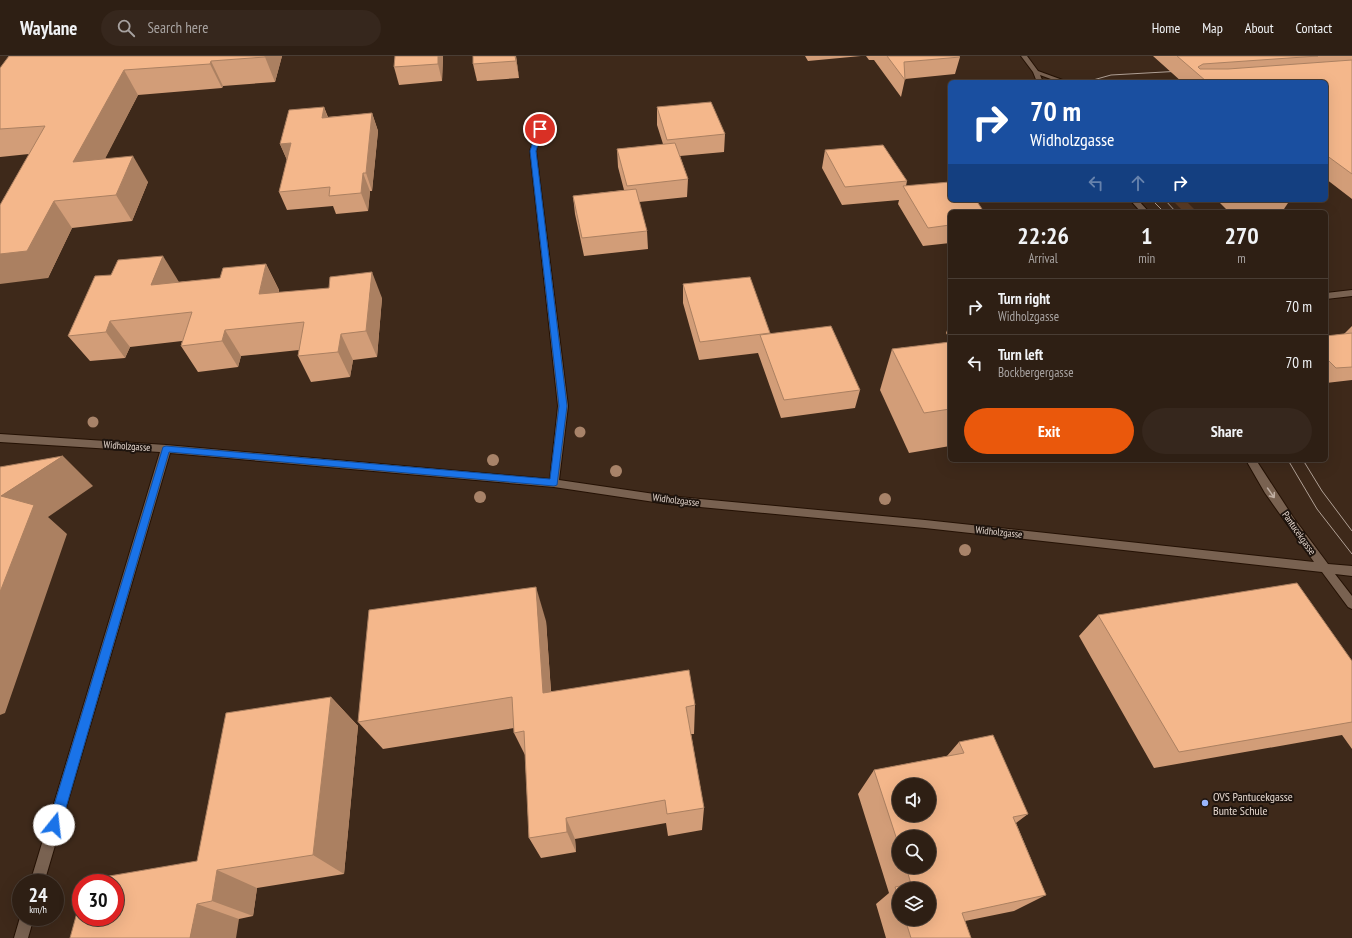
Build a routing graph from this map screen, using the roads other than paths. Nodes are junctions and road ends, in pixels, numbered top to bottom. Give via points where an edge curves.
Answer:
1 (1024, 56) edge
2 (1036, 72) junction
3 (1039, 80) edge
4 (1059, 80) edge
5 (543, 118) dead end
6 (1136, 202) edge
7 (1143, 210) edge
8 (1352, 294) edge
9 (1328, 296) edge
10 (0, 438) edge
11 (166, 449) junction
12 (1252, 462) edge
13 (554, 483) junction
14 (1324, 568) junction
15 (1352, 571) edge
16 (1352, 604) edge
17 (40, 874) edge
18 (24, 926) edge
19 (21, 938) edge

1 - 2 street
2 - 3 street
2 - 4 street
5 - 13 street via 533,151 563,406
6 - 7 street
8 - 9 street
10 - 11 street, Widholzgasse
11 - 13 street, Widholzgasse
11 - 17 street
12 -> 14 street, Pantucekgasse via 1258,475
13 - 14 street, Widholzgasse via 668,500 925,524
14 - 15 street, Widholzgasse
14 - 16 street, Pantucekgasse
18 - 19 street

